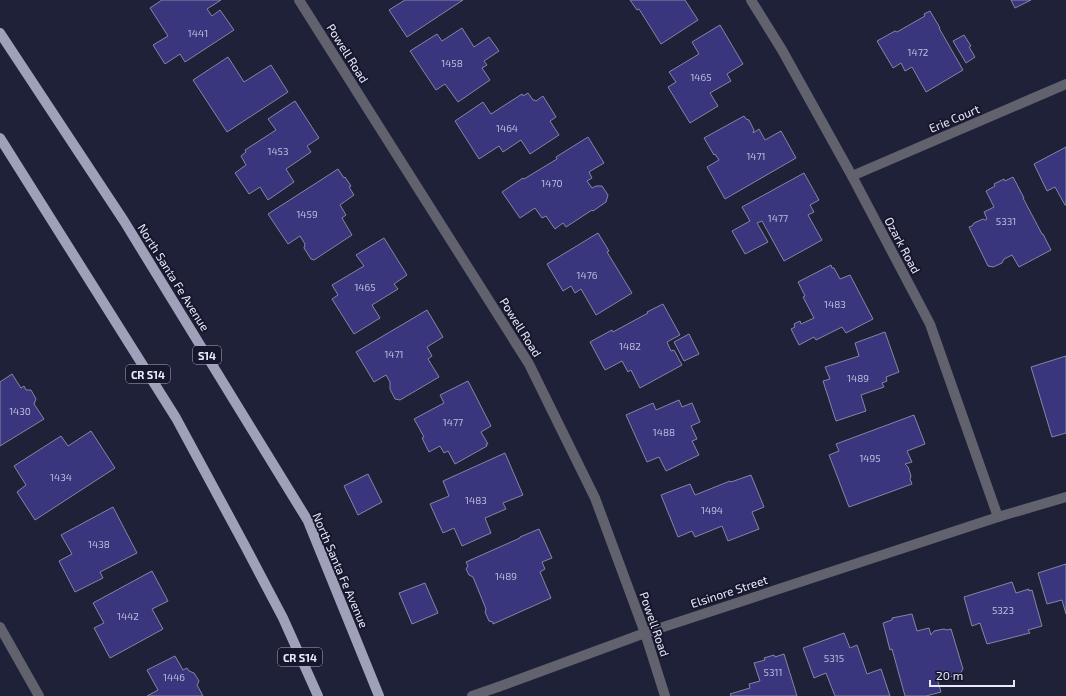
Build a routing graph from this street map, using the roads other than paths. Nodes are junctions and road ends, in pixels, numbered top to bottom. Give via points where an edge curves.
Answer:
1 (298, 0) edge
2 (751, 0) edge
3 (0, 33) edge
4 (1066, 84) edge
5 (0, 138) edge
6 (852, 176) junction
7 (1066, 497) edge
8 (998, 517) junction
9 (0, 627) edge
10 (645, 633) junction
11 (39, 696) edge
12 (318, 696) edge
13 (379, 696) edge
14 (472, 696) edge
15 (665, 696) edge

1 - 10 street, Powell Road via 529,364 595,498
2 - 6 street, Ozark Road via 782,50
3 - 13 main road, North Santa Fe Avenue / S14 via 124,221 308,521
4 - 6 street, Erie Court
5 - 12 main road, CR S14 via 176,418 282,618
6 - 8 street, Ozark Road via 930,324
7 - 8 street, Elsinore Street
8 - 10 street, Elsinore Street
9 - 11 street
10 - 14 street, Elsinore Street
10 - 15 street, Powell Road

